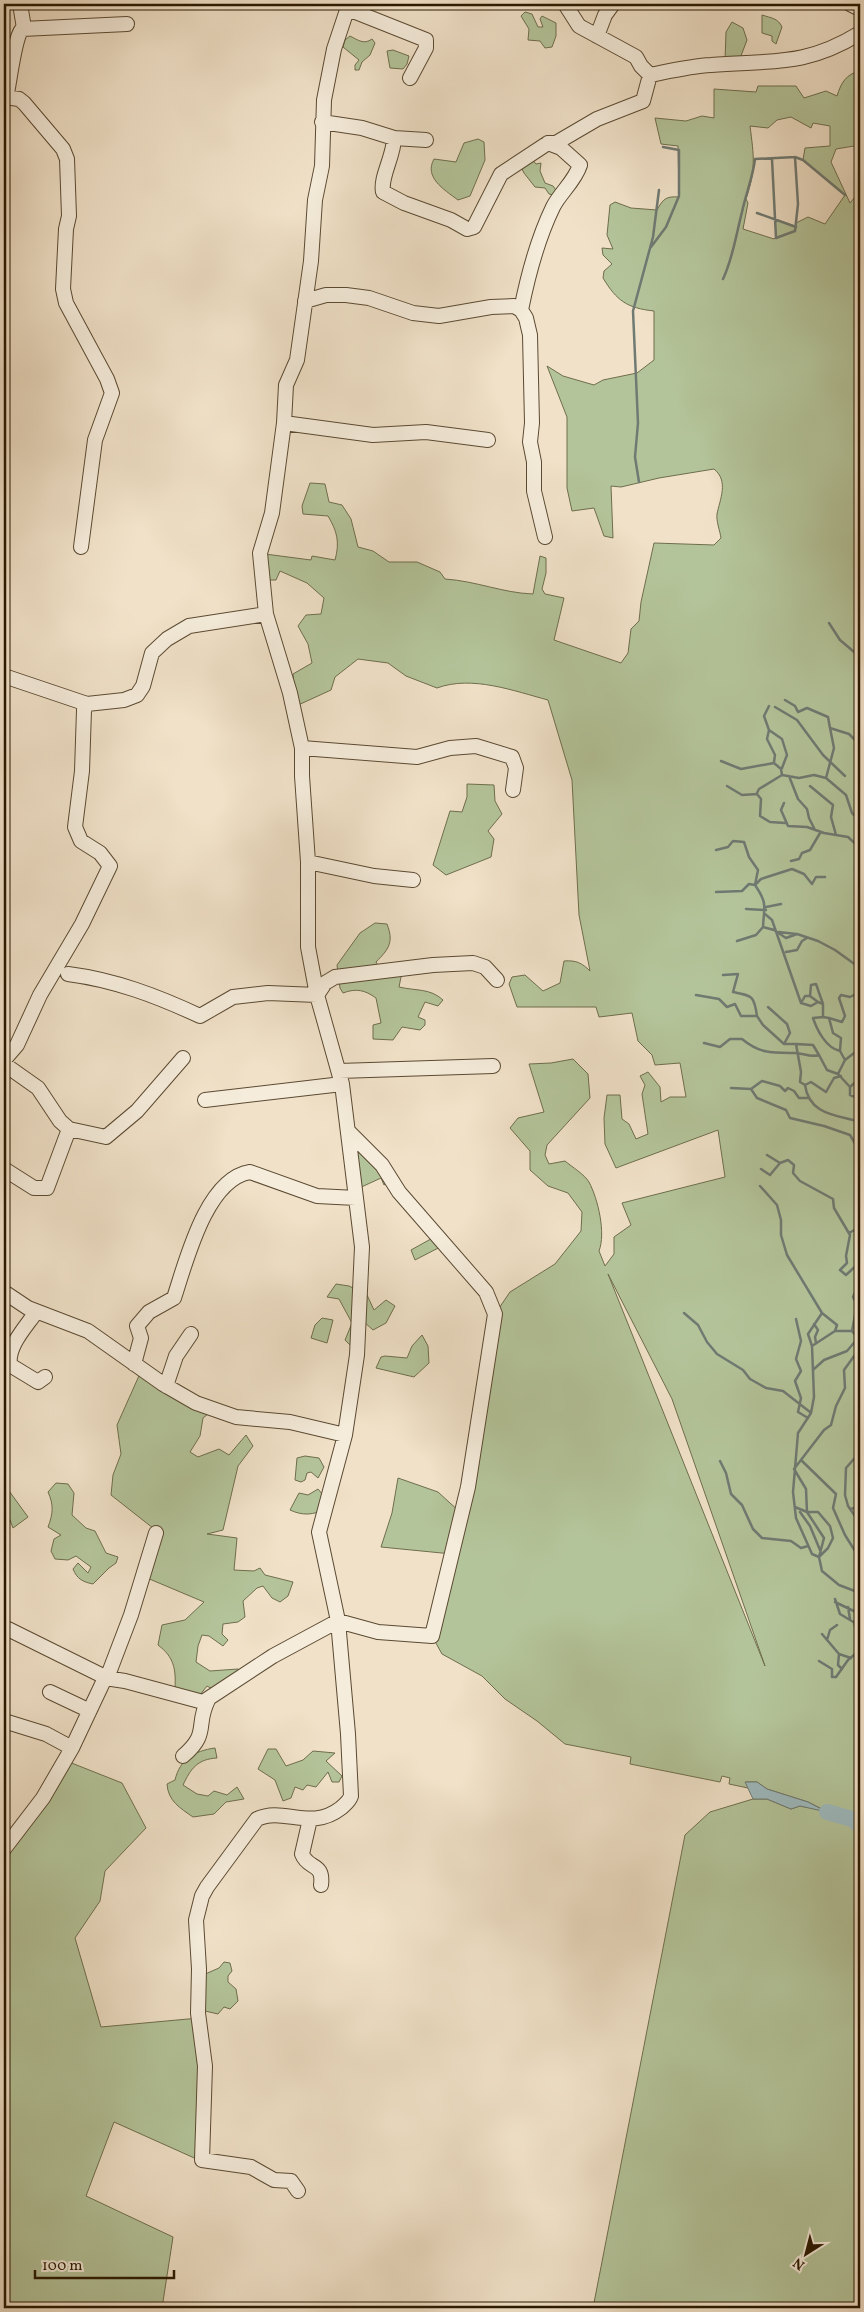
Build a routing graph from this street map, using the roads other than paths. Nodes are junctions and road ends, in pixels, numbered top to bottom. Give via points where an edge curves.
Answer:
1 (20, 4) edge
2 (565, 4) edge
3 (613, 4) edge
4 (850, 4) edge
5 (349, 6) edge
6 (860, 9) edge
7 (127, 24) dead end
8 (24, 28) junction
9 (860, 33) edge
10 (597, 36) junction
11 (650, 74) junction
12 (410, 78) dead end
13 (5, 97) edge
14 (322, 122) junction
15 (394, 138) junction
16 (426, 140) dead end
17 (548, 143) junction
18 (305, 302) junction
19 (521, 310) junction
20 (284, 423) junction
21 (488, 440) dead end
22 (545, 537) dead end
23 (81, 546) dead end
24 (266, 614) junction
25 (4, 676) edge
26 (87, 704) junction
27 (302, 748) junction
28 (513, 790) dead end
29 (308, 862) junction
30 (413, 880) dead end
31 (68, 974) dead end
32 (497, 980) dead end
33 (317, 995) junction
34 (182, 1058) dead end
35 (4, 1060) edge
36 (4, 1064) edge
37 (493, 1066) dead end
38 (340, 1077) junction
39 (205, 1100) dead end
40 (69, 1129) junction
41 (349, 1132) junction
42 (4, 1169) edge
43 (356, 1198) junction
44 (4, 1292) edge
45 (36, 1312) junction
46 (192, 1334) dead end
47 (8, 1349) edge
48 (134, 1364) junction
49 (45, 1377) dead end
50 (166, 1386) junction
51 (345, 1435) junction
52 (156, 1533) dead end
53 (338, 1621) junction
54 (4, 1629) edge
55 (107, 1678) junction
56 (50, 1692) dead end
57 (208, 1700) junction
58 (88, 1710) junction
59 (4, 1721) edge
60 (72, 1748) junction
61 (183, 1756) dead end
62 (310, 1819) junction
63 (4, 1850) edge
64 (321, 1885) dead end
65 (298, 2191) dead end

1 - 8 street
2 - 10 street via 579,26
3 - 10 street
4 - 6 street
5 - 12 street via 426,40 426,48
5 - 14 street via 334,49
7 - 8 street
8 - 13 street via 15,39 14,63
9 - 11 street via 825,52 795,61 708,65
10 - 11 street via 636,57
11 - 17 street via 643,101 597,119 556,143
13 - 23 street via 19,99 24,104 63,149 67,159 69,216 64,297 112,393 95,440
14 - 15 street via 362,128
14 - 18 street via 322,166 315,200
15 - 16 street
15 - 17 street via 383,192 467,228 474,228 501,174
17 - 19 street via 561,148 580,165 554,206 535,250
18 - 19 street via 326,295 354,296 413,313 439,316 514,306
18 - 20 street via 297,360 286,385
19 - 22 street via 530,335 530,442 534,491
20 - 21 street via 374,435 426,432
20 - 24 street via 272,512 260,552
24 - 26 street via 189,626 167,638 152,653 143,686 137,695 124,700
24 - 27 street via 292,699
25 - 26 street
26 - 35 street via 75,827 81,841 100,853 110,866 82,924 40,995 17,1045
27 - 28 street via 416,757 450,748 476,746 512,757 516,768
27 - 29 street
29 - 30 street via 374,876
29 - 33 street via 308,947
31 - 33 street via 133,988 200,1016 233,997 268,993
32 - 33 street via 485,967 473,963 433,965 335,977 325,983
33 - 38 street
34 - 40 street via 136,1111 106,1137
36 - 40 street via 38,1088
37 - 38 street
38 - 39 street
38 - 41 street
40 - 42 street via 47,1188 34,1188
41 - 43 street
41 - 53 street via 382,1166 399,1192 486,1292 495,1314 468,1487 432,1636 378,1632
43 - 48 street via 316,1196 250,1172 231,1179 199,1225 174,1298 149,1312 137,1326 141,1339
43 - 51 street via 362,1247 361,1280 357,1355
44 - 45 street
45 - 47 street
45 - 48 street via 88,1331
46 - 50 street via 176,1356
47 - 49 street via 10,1365 24,1376 38,1382
48 - 50 street
50 - 51 street via 196,1403 232,1416 290,1422
51 - 53 street via 319,1532
52 - 55 street via 131,1615
53 - 57 street via 273,1656
53 - 62 street via 351,1796 331,1815 319,1820
54 - 55 street
55 - 57 street via 202,1702
55 - 58 street
56 - 58 street
57 - 61 street via 202,1712 202,1728 196,1745
58 - 60 street
59 - 60 street via 46,1734
60 - 63 street via 43,1798
62 - 64 street via 302,1854 304,1860 320,1870
62 - 65 street via 281,1816 257,1819 206,1887 196,1920 198,2013 205,2066 202,2160 251,2167 274,2180 293,2182

